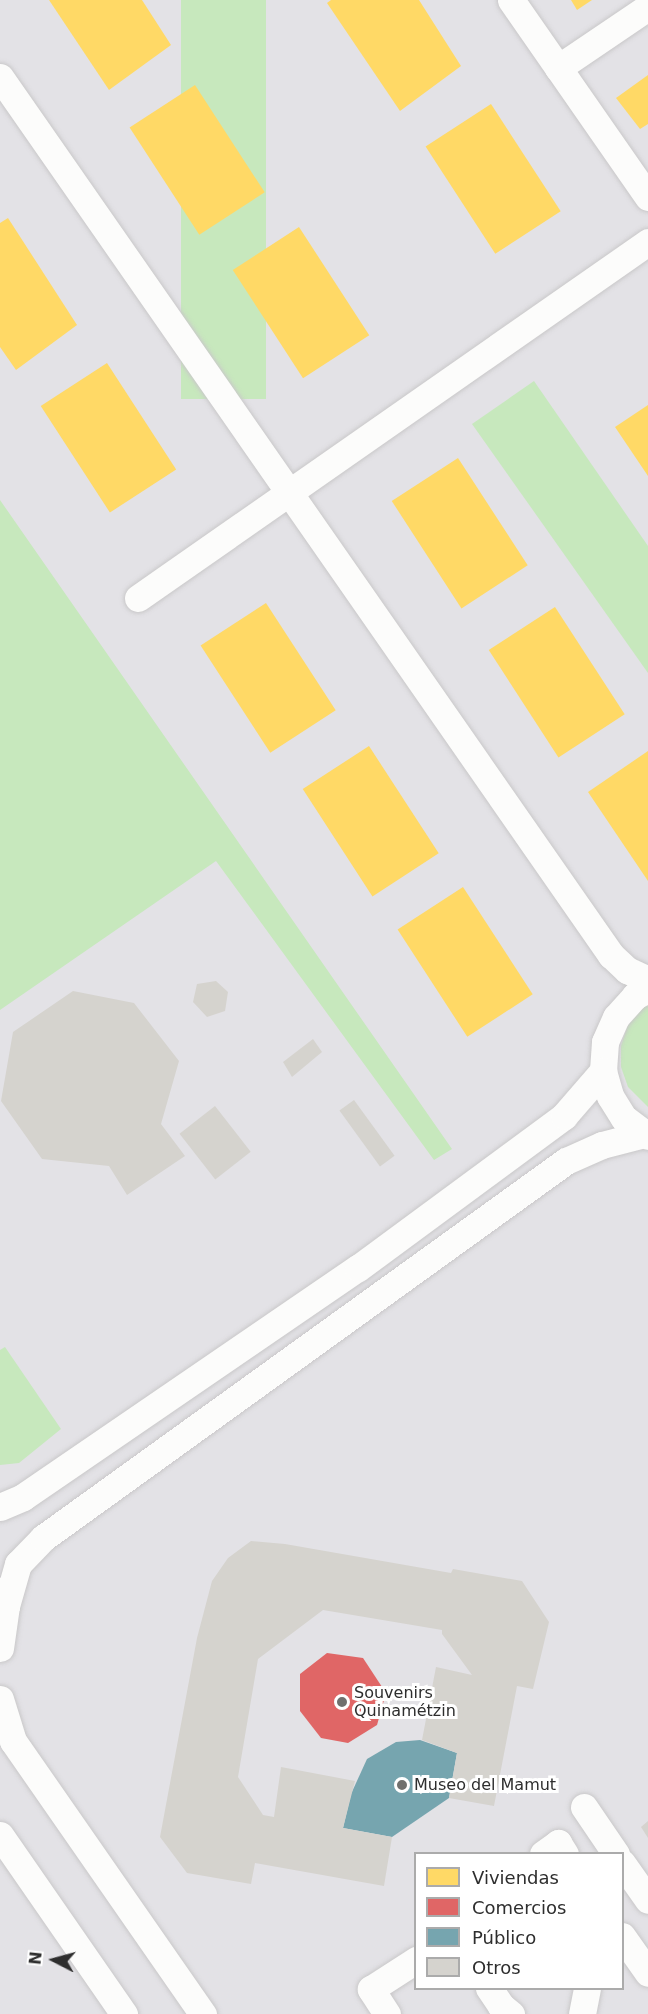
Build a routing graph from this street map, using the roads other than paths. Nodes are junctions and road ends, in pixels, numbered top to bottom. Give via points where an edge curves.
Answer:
1 (511, 0) edge
2 (648, 7) edge
3 (558, 68) junction
4 (0, 77) edge
5 (648, 197) edge
6 (648, 242) edge
7 (289, 492) junction
8 (138, 598) dead end
9 (611, 955) junction
10 (648, 980) edge
11 (648, 989) edge
12 (616, 1017) junction
13 (603, 1071) junction
14 (646, 1135) edge
15 (0, 1507) edge
16 (3, 1593) edge
17 (1, 1646) edge
18 (0, 1699) edge
19 (584, 1807) dead end
20 (0, 1835) edge
21 (546, 1852) edge
22 (564, 1852) edge
23 (615, 1852) edge
24 (624, 1866) edge
25 (648, 1900) edge
26 (626, 1949) edge
27 (414, 1961) edge
28 (648, 1973) edge
29 (587, 1990) edge
30 (124, 2014) edge
31 (203, 2014) edge
32 (387, 2014) edge
33 (582, 2014) edge

1 - 3 street
2 - 3 street
3 - 5 street
4 - 7 street
6 - 7 street
7 - 8 street
7 - 9 street
9 - 10 street via 627,970
9 - 12 street via 618,994
11 - 12 street via 635,996
12 - 13 street via 605,1042
13 - 14 street via 614,1103 624,1118
13 - 15 street via 564,1116 358,1268 22,1497
14 - 16 street via 602,1145 566,1161 43,1538 18,1564
16 - 17 street
18 - 31 street via 13,1742
19 - 23 street
20 - 30 street
21 - 22 street via 558,1843
24 - 25 street
26 - 28 street
27 - 32 street via 371,1989
29 - 33 street

